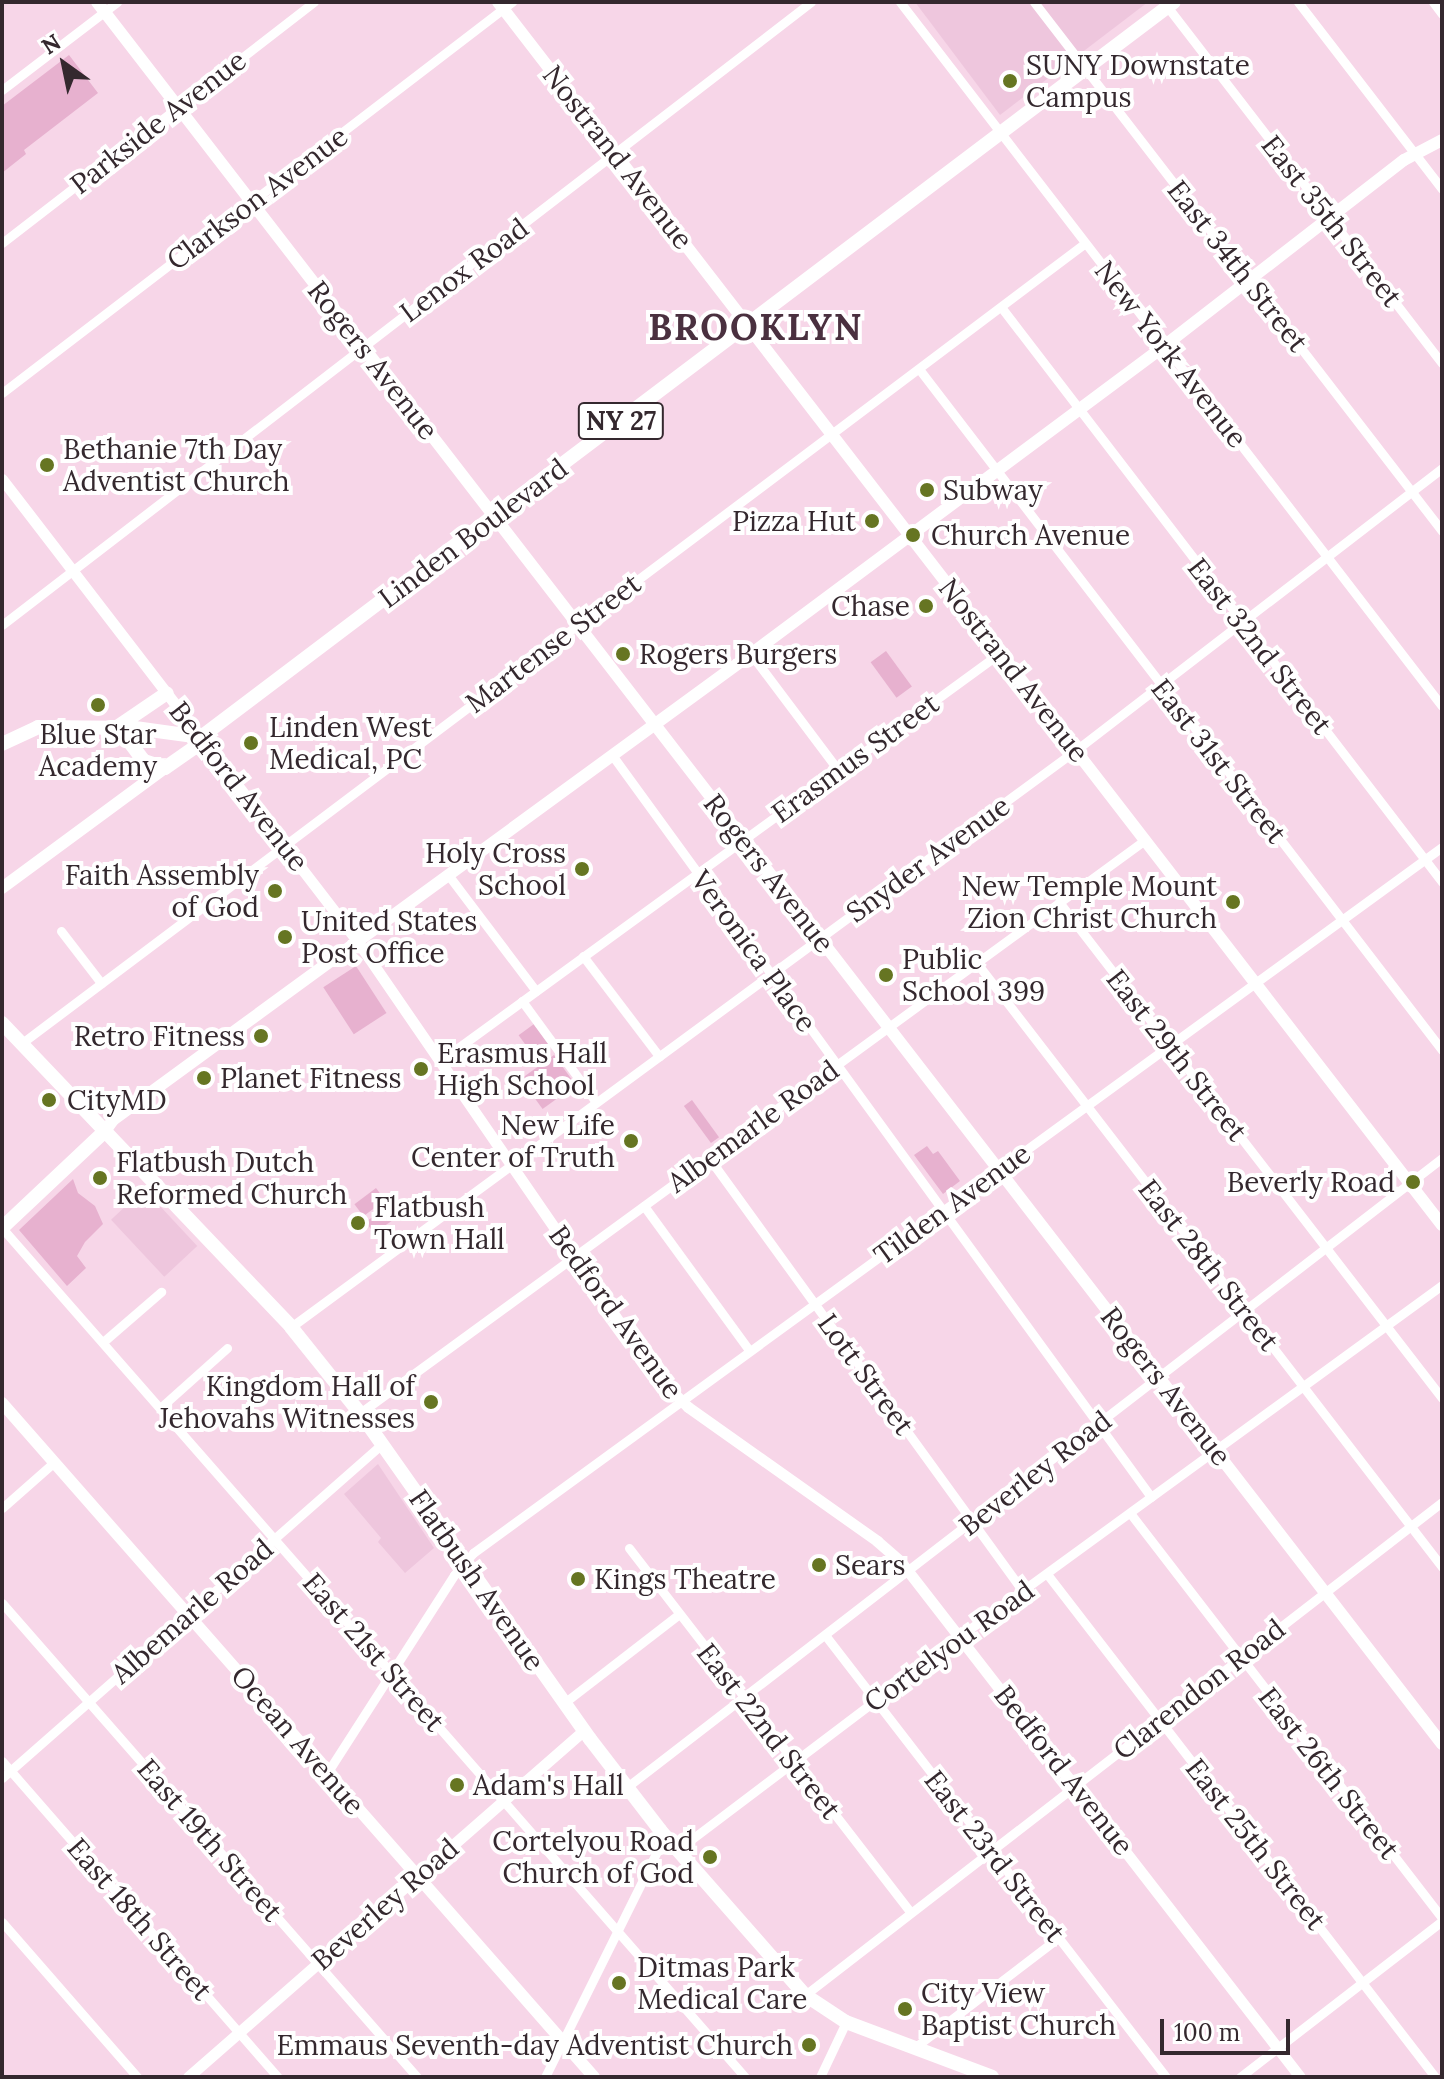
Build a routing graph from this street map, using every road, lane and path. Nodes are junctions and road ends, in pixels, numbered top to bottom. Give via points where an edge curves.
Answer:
1 (117, 2) edge
2 (314, 2) edge
3 (811, 2) edge
4 (900, 2) edge
5 (1034, 2) edge
6 (1298, 2) edge
7 (1433, 2) edge
8 (505, 4) edge
9 (1168, 4) edge
10 (101, 7) edge
11 (1442, 14) edge
12 (1086, 70) junction
13 (2, 90) edge
14 (178, 107) junction
15 (1002, 135) junction
16 (1442, 140) edge
17 (616, 154) junction
18 (1415, 154) junction
19 (1442, 189) edge
20 (251, 202) junction
21 (1330, 217) junction
22 (2, 243) edge
23 (1085, 243) junction
24 (1249, 281) junction
25 (1001, 307) junction
26 (748, 326) junction
27 (1165, 346) junction
28 (363, 347) junction
29 (1442, 363) edge
30 (919, 369) junction
31 (2, 393) edge
32 (1079, 410) junction
33 (832, 434) junction
34 (1442, 468) edge
35 (996, 471) junction
36 (2, 479) edge
37 (1412, 491) junction
38 (494, 517) junction
39 (1442, 531) edge
40 (910, 535) junction
41 (1327, 557) junction
42 (72, 570) junction
43 (1241, 623) junction
44 (2, 625) edge
45 (577, 625) junction
46 (1000, 653) junction
47 (751, 654) junction
48 (1160, 685) junction
49 (167, 693) junction
50 (1442, 706) edge
51 (655, 725) junction
52 (113, 729) junction
53 (201, 737) junction
54 (2, 744) edge
55 (1076, 750) junction
56 (612, 755) junction
57 (165, 768) junction
58 (838, 770) junction
59 (743, 839) junction
60 (1145, 840) junction
61 (285, 845) junction
62 (1442, 847) edge
63 (1425, 860) junction
64 (697, 873) junction
65 (449, 876) junction
66 (1442, 882) edge
67 (2, 888) edge
68 (1059, 902) junction
69 (1342, 920) junction
70 (61, 931) dead end
71 (820, 939) junction
72 (358, 942) junction
73 (583, 956) junction
74 (976, 962) junction
75 (771, 975) junction
76 (101, 983) junction
77 (1255, 983) junction
78 (536, 991) junction
79 (522, 1001) junction
80 (2, 1023) edge
81 (888, 1027) junction
82 (22, 1043) junction
83 (1169, 1046) junction
84 (1442, 1050) edge
85 (659, 1056) junction
86 (440, 1061) junction
87 (837, 1065) junction
88 (596, 1102) junction
89 (1086, 1106) junction
90 (105, 1131) junction
91 (709, 1158) junction
92 (1442, 1158) edge
93 (511, 1165) junction
94 (998, 1170) junction
95 (1410, 1183) junction
96 (644, 1206) junction
97 (942, 1211) junction
98 (1442, 1225) edge
99 (2, 1228) edge
100 (1326, 1248) junction
101 (574, 1257) junction
102 (1442, 1285) edge
103 (161, 1292) dead end
104 (815, 1303) junction
105 (1245, 1311) junction
106 (1386, 1326) junction
107 (291, 1327) junction
108 (103, 1342) junction
109 (227, 1348) dead end
110 (749, 1350) junction
111 (1159, 1377) junction
112 (1304, 1387) junction
113 (1442, 1398) edge
114 (680, 1401) junction
115 (2, 1403) edge
116 (160, 1408) junction
117 (360, 1413) junction
118 (1098, 1424) junction
119 (382, 1444) junction
120 (1216, 1451) junction
121 (53, 1463) junction
122 (1151, 1497) junction
123 (1442, 1502) edge
124 (2, 1508) edge
125 (1130, 1513) junction
126 (973, 1521) junction
127 (1411, 1526) junction
128 (275, 1539) junction
129 (629, 1548) dead end
130 (463, 1563) junction
131 (1442, 1567) edge
132 (909, 1570) junction
133 (1047, 1574) junction
134 (1022, 1590) junction
135 (1325, 1592) junction
136 (2, 1603) edge
137 (188, 1614) junction
138 (679, 1614) junction
139 (825, 1635) junction
140 (960, 1636) junction
141 (1241, 1657) junction
142 (392, 1673) junction
143 (743, 1698) junction
144 (875, 1700) junction
145 (89, 1701) junction
146 (564, 1703) junction
147 (1160, 1720) junction
148 (583, 1731) junction
149 (1442, 1744) edge
150 (2, 1761) edge
151 (794, 1762) junction
152 (327, 1773) junction
153 (6, 1774) edge
154 (1075, 1785) junction
155 (627, 1787) junction
156 (504, 1800) junction
157 (674, 1846) junction
158 (991, 1850) junction
159 (417, 1876) junction
160 (910, 1912) junction
161 (1442, 1920) edge
162 (2, 1922) edge
163 (618, 1931) junction
164 (1059, 1937) junction
165 (318, 1963) junction
166 (1362, 1982) junction
167 (805, 1995) junction
168 (846, 2022) junction
169 (239, 2032) junction
170 (563, 2041) junction
171 (914, 2048) junction
172 (1277, 2048) junction
173 (137, 2077) edge
174 (188, 2077) edge
175 (278, 2077) edge
176 (417, 2077) edge
177 (545, 2077) edge
178 (594, 2077) edge
179 (745, 2077) edge
180 (820, 2077) edge
181 (992, 2077) edge
182 (1166, 2077) edge
183 (1240, 2077) edge
184 (1300, 2077) edge
185 (1435, 2077) edge

1 - 10 street
2 - 14 street, Parkside Avenue
3 - 17 street, Lenox Road
4 - 15 street, New York Avenue
5 - 12 street, East 34th Street
6 - 18 street
7 - 11 street
8 - 17 main road, Nostrand Avenue
8 - 20 street, Clarkson Avenue
9 - 12 main road, Linden Boulevard / NY 27
9 - 21 street, East 35th Street
10 - 13 street
10 - 14 main road, Rogers Avenue
12 - 15 main road, Linden Boulevard / NY 27
12 - 24 street, East 34th Street
14 - 20 main road, Rogers Avenue
14 - 22 street, Parkside Avenue
15 - 23 street, New York Avenue
15 - 26 main road, Linden Boulevard / NY 27
16 - 18 main road
17 - 26 main road, Nostrand Avenue
17 - 28 street, Lenox Road
18 - 19 street
18 - 21 main road
20 - 28 main road, Rogers Avenue
20 - 31 street, Clarkson Avenue
21 - 24 main road
21 - 29 street, East 35th Street
23 - 25 street, Martense Street
23 - 27 street, New York Avenue
24 - 27 main road
24 - 37 street, East 34th Street
25 - 30 street, Martense Street
25 - 32 street, East 32nd Street
26 - 33 main road, Nostrand Avenue
26 - 38 main road, Linden Boulevard / NY 27
27 - 32 main road
27 - 41 street, New York Avenue
28 - 38 main road, Rogers Avenue
28 - 42 street, Lenox Road
30 - 33 street, Martense Street
30 - 35 street, East 31st Street
32 - 35 main road
32 - 43 street, East 32nd Street
33 - 40 main road, Nostrand Avenue
33 - 45 street, Martense Street
34 - 37 street, Snyder Avenue
35 - 40 main road
35 - 48 street, East 31st Street
36 - 42 street, Bedford Avenue
37 - 39 street, East 34th Street
37 - 41 street, Snyder Avenue
38 - 45 main road, Rogers Avenue
38 - 53 main road, Linden Boulevard / NY 27
40 - 46 main road, Nostrand Avenue
40 - 47 main road
41 - 43 street, Snyder Avenue
41 - 50 street, New York Avenue
42 - 44 street, Lenox Road
42 - 49 street, Bedford Avenue
43 - 48 street, Snyder Avenue
43 - 63 street, East 32nd Street
45 - 51 main road, Rogers Avenue
45 - 61 street, Martense Street
46 - 55 main road, Nostrand Avenue
46 - 58 street, Erasmus Street
47 - 51 main road
47 - 58 street
48 - 55 street, Snyder Avenue
48 - 69 street, East 31st Street
49 - 52 main road
49 - 53 street, Bedford Avenue
51 - 56 main road
51 - 59 main road, Rogers Avenue
52 - 53 main road
52 - 54 main road via 38,727
52 - 57 main road via 144,761
53 - 57 main road, Linden Boulevard / NY 27
53 - 61 street, Bedford Avenue
55 - 60 main road, Nostrand Avenue
55 - 71 street, Snyder Avenue
56 - 64 street, Veronica Place
56 - 65 main road
57 - 67 main road, Linden Boulevard
58 - 59 street, Erasmus Street
59 - 64 street, Erasmus Street
59 - 71 main road, Rogers Avenue
60 - 68 street, Albemarle Road
60 - 77 main road, Nostrand Avenue
61 - 72 street, Bedford Avenue
61 - 76 street, Martense Street
62 - 63 street, Tilden Avenue
63 - 66 street, East 32nd Street
63 - 69 street, Tilden Avenue
64 - 73 street, Erasmus Street
64 - 75 street, Veronica Place
65 - 72 main road
65 - 78 street
68 - 74 street, Albemarle Road
68 - 83 street, East 29th Street
69 - 77 street, Tilden Avenue
69 - 84 street, East 31st Street
70 - 76 street
71 - 75 street, Snyder Avenue
71 - 81 main road, Rogers Avenue
72 - 86 street, Bedford Avenue
72 - 90 main road via 113,1120
73 - 78 street, Erasmus Street
73 - 85 street
74 - 81 street, Albemarle Road
74 - 89 street, East 28th Street
75 - 85 street, Snyder Avenue
75 - 87 street, Veronica Place
76 - 82 street, Martense Street
77 - 83 street, Tilden Avenue
77 - 95 main road, Nostrand Avenue
78 - 79 street, Erasmus Street
79 - 86 street, Erasmus Street
79 - 88 street
80 - 82 main road, Flatbush Avenue
81 - 87 street, Albemarle Road
81 - 94 main road, Rogers Avenue
82 - 90 main road, Flatbush Avenue
83 - 89 street, Tilden Avenue
83 - 100 street, East 29th Street
85 - 88 street, Snyder Avenue
86 - 93 street, Bedford Avenue
87 - 91 street, Albemarle Road
87 - 97 street, Veronica Place
88 - 93 street, Snyder Avenue
89 - 94 street, Tilden Avenue
89 - 105 street, East 28th Street
90 - 99 main road
90 - 107 main road, Flatbush Avenue
91 - 96 street, Albemarle Road
91 - 104 street, Lott Street
92 - 95 street, Beverley Road
93 - 101 street, Bedford Avenue
93 - 107 street, Snyder Avenue
94 - 97 street, Tilden Avenue
94 - 111 main road, Rogers Avenue
95 - 98 main road, Nostrand Avenue
95 - 100 street, Beverley Road
96 - 101 street, Albemarle Road
96 - 110 street
97 - 104 street, Tilden Avenue
97 - 118 street, Veronica Place
99 - 108 street, East 21st Street
100 - 105 street, Beverley Road
100 - 106 street, East 29th Street
101 - 114 street, Bedford Avenue via 649,1366
101 - 117 street, Albemarle Road
102 - 106 street, Cortelyou Road
103 - 108 street
104 - 110 street, Tilden Avenue
104 - 126 street, Lott Street
105 - 111 street, Beverley Road
105 - 112 street, East 28th Street
106 - 112 street, Cortelyou Road
106 - 113 street, East 29th Street
107 - 117 main road, Flatbush Avenue
108 - 116 street, East 21st Street
109 - 116 street
110 - 114 street, Tilden Avenue
111 - 118 street, Beverley Road
111 - 120 main road, Rogers Avenue
112 - 120 street, Cortelyou Road
112 - 127 street, East 28th Street
114 - 130 street, Tilden Avenue
114 - 132 street, Bedford Avenue via 877,1541
115 - 121 main road, Ocean Avenue
116 - 128 street, East 21st Street
117 - 119 main road, Flatbush Avenue
118 - 122 street, Veronica Place
118 - 126 street, Beverley Road
119 - 128 street, Albemarle Road
119 - 130 main road, Flatbush Avenue
120 - 122 street, Cortelyou Road
120 - 135 main road, Rogers Avenue
121 - 124 street
121 - 137 main road, Ocean Avenue
122 - 125 street, Cortelyou Road
123 - 127 street, Clarendon Road
125 - 133 street, Cortelyou Road
125 - 141 street, East 26th Street
126 - 132 street, Beverley Road
126 - 134 street, Lott Street
127 - 131 street, East 28th Street
127 - 135 street, Clarendon Road
128 - 137 street, Albemarle Road
128 - 142 street, East 21st Street
129 - 138 street, East 22nd Street
130 - 142 street
130 - 146 main road, Flatbush Avenue
132 - 139 street, Beverley Road
132 - 140 street, Bedford Avenue
133 - 134 street, Cortelyou Road
133 - 147 street, East 25th Street
134 - 140 street, Cortelyou Road
135 - 141 street, Clarendon Road
135 - 149 main road, Rogers Avenue
136 - 145 street, East 19th Street
137 - 145 street, Albemarle Road
137 - 152 main road, Ocean Avenue
138 - 143 street, East 22nd Street
138 - 146 street
139 - 143 street, Beverley Road
139 - 144 street, East 23rd Street
140 - 144 street, Cortelyou Road
140 - 154 street, Bedford Avenue
141 - 147 street, Clarendon Road
141 - 161 street, East 26th Street
142 - 152 street
142 - 156 street, East 21st Street
143 - 151 street, East 22nd Street
143 - 155 street, Beverley Road
144 - 151 street, Cortelyou Road
144 - 158 street, East 23rd Street
145 - 153 street, Albemarle Road
145 - 165 street, East 19th Street
146 - 148 main road, Flatbush Avenue
147 - 154 street, Clarendon Road
147 - 166 street, East 25th Street
148 - 155 main road, Flatbush Avenue
148 - 156 street, Beverley Road
150 - 153 street, East 18th Street
151 - 157 street, Cortelyou Road via 688,1842
151 - 160 street, East 22nd Street
152 - 159 main road, Ocean Avenue
153 - 169 street, East 18th Street
154 - 158 street, Clarendon Road
154 - 172 street, Bedford Avenue
155 - 157 main road, Flatbush Avenue
156 - 159 street, Beverley Road
156 - 163 street, East 21st Street
157 - 163 street, Cortelyou Road via 657,1851
157 - 167 main road, Flatbush Avenue
158 - 160 street, Clarendon Road
158 - 164 street, East 23rd Street
159 - 165 street, Beverley Road
159 - 170 main road, Ocean Avenue
160 - 167 street, Clarendon Road
161 - 166 street
162 - 173 street
163 - 170 street, Cortelyou Road
163 - 179 street, East 21st Street
164 - 171 street
164 - 182 street, East 23rd Street
165 - 169 street, Beverley Road
165 - 176 street, East 19th Street
166 - 172 street
166 - 185 street, East 25th Street
167 - 168 main road, Flatbush Avenue
168 - 171 main road, Flatbush Avenue
168 - 180 street
169 - 174 street, Beverley Road
169 - 175 street, East 18th Street
170 - 177 street, Cortelyou Road
170 - 178 main road, Ocean Avenue
171 - 181 main road, Flatbush Avenue
172 - 183 street
172 - 184 street, Bedford Avenue

